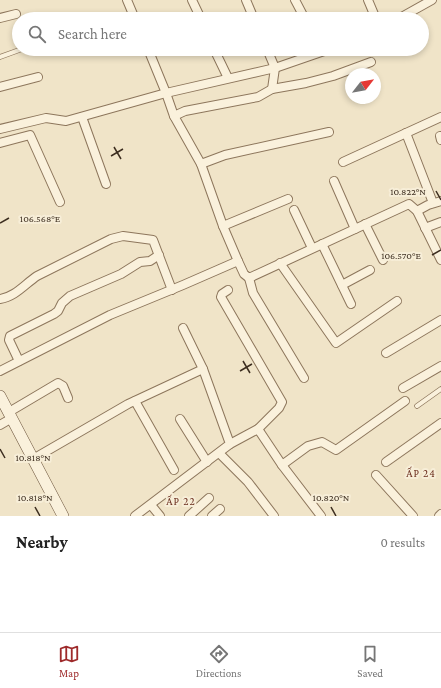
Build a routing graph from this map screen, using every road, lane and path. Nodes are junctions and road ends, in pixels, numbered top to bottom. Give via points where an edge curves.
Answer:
1 (127, 0) edge
2 (192, 0) edge
3 (246, 0) edge
4 (295, 0) edge
5 (368, 0) edge
6 (432, 0) edge
7 (132, 12) edge
8 (197, 12) edge
9 (251, 12) edge
10 (301, 12) edge
11 (373, 12) edge
12 (411, 12) edge
13 (12, 15) edge
14 (0, 18) edge
15 (12, 53) edge
16 (151, 56) edge
17 (217, 56) edge
18 (270, 56) edge
19 (308, 56) edge
20 (0, 57) edge
21 (371, 62) dead end
22 (275, 68) junction
23 (38, 77) dead end
24 (228, 78) junction
25 (0, 87) edge
26 (272, 89) junction
27 (166, 93) junction
28 (174, 116) junction
29 (441, 116) edge
30 (82, 117) junction
31 (0, 129) edge
32 (329, 132) dead end
33 (406, 133) junction
34 (0, 143) edge
35 (343, 162) dead end
36 (201, 164) junction
37 (334, 181) dead end
38 (106, 184) dead end
39 (288, 199) dead end
40 (60, 202) dead end
41 (437, 202) edge
42 (294, 210) dead end
43 (417, 211) junction
44 (441, 222) edge
45 (365, 224) junction
46 (223, 226) junction
47 (355, 228) junction
48 (425, 228) junction
49 (322, 244) junction
50 (312, 248) junction
51 (159, 256) junction
52 (383, 260) dead end
53 (441, 260) edge
54 (238, 262) junction
55 (280, 263) junction
56 (370, 270) dead end
57 (249, 278) junction
58 (342, 285) junction
59 (172, 290) junction
60 (228, 290) dead end
61 (0, 299) edge
62 (397, 301) dead end
63 (351, 304) dead end
64 (441, 320) edge
65 (184, 328) dead end
66 (386, 353) dead end
67 (19, 361) junction
68 (441, 366) edge
69 (203, 369) junction
70 (0, 371) edge
71 (304, 378) dead end
72 (403, 388) dead end
73 (441, 389) edge
74 (0, 396) edge
75 (68, 398) dead end
76 (135, 401) junction
77 (405, 401) dead end
78 (417, 406) dead end
79 (10, 415) junction
80 (180, 419) dead end
81 (441, 423) edge
82 (0, 425) edge
83 (258, 429) junction
84 (230, 444) junction
85 (219, 453) junction
86 (33, 459) junction
87 (207, 462) junction
88 (386, 462) dead end
89 (282, 465) junction
90 (174, 470) dead end
91 (376, 475) dead end
92 (209, 498) dead end
93 (151, 505) junction
94 (220, 508) dead end
95 (441, 514) edge
96 (60, 515) edge
97 (135, 516) edge
98 (160, 516) edge
99 (189, 516) edge
100 (212, 516) edge
101 (274, 516) edge
102 (321, 516) edge
103 (413, 516) edge
104 (439, 516) edge

1 - 7 street
2 - 8 street
3 - 9 street
4 - 10 street
5 - 11 street
6 - 12 street
13 - 14 street
15 - 20 lane
16 - 27 street
17 - 24 street
18 - 22 street
19 - 22 street
21 - 26 street via 333,76
22 - 24 street
22 - 26 street
23 - 25 street
24 - 27 street
26 - 28 street via 258,97 185,111
27 - 28 street
27 - 30 street
28 - 36 street
29 - 33 street
30 - 31 street via 66,121 46,118
30 - 38 street
32 - 36 street via 225,155
33 - 35 street
33 - 41 street
34 - 40 street via 30,135
36 - 46 street
37 - 47 street
39 - 46 street
41 - 43 street
42 - 50 street
43 - 45 street via 409,204
43 - 48 street
44 - 48 street
45 - 47 street
45 - 52 street
46 - 54 street
47 - 49 street
48 - 53 street
49 - 50 street
49 - 58 street
50 - 55 street
51 - 59 street
51 - 61 street via 152,239 123,236 115,238 37,276 12,296
51 - 67 street via 150,261 140,262 120,274 70,296 54,314 10,336 9,340
54 - 57 street
54 - 59 street
55 - 57 street
55 - 62 street via 336,344
56 - 58 street
57 - 71 street via 253,293
58 - 63 street
59 - 67 street via 110,315
60 - 83 street via 220,297 282,402
64 - 66 street
65 - 69 street
67 - 70 street
68 - 72 street
69 - 76 street
69 - 84 street
73 - 78 lane
74 - 79 street
75 - 79 street via 63,386 58,383
76 - 86 street
76 - 90 street
77 - 89 street via 336,450 322,442 308,446
79 - 82 street
79 - 86 street
80 - 87 street
81 - 88 street
83 - 84 street
83 - 89 street
84 - 85 street
85 - 87 street
85 - 101 street via 248,482
86 - 96 street
87 - 93 street
89 - 102 street
91 - 103 street
92 - 99 street
93 - 97 street
93 - 98 street
94 - 100 street
95 - 104 street

